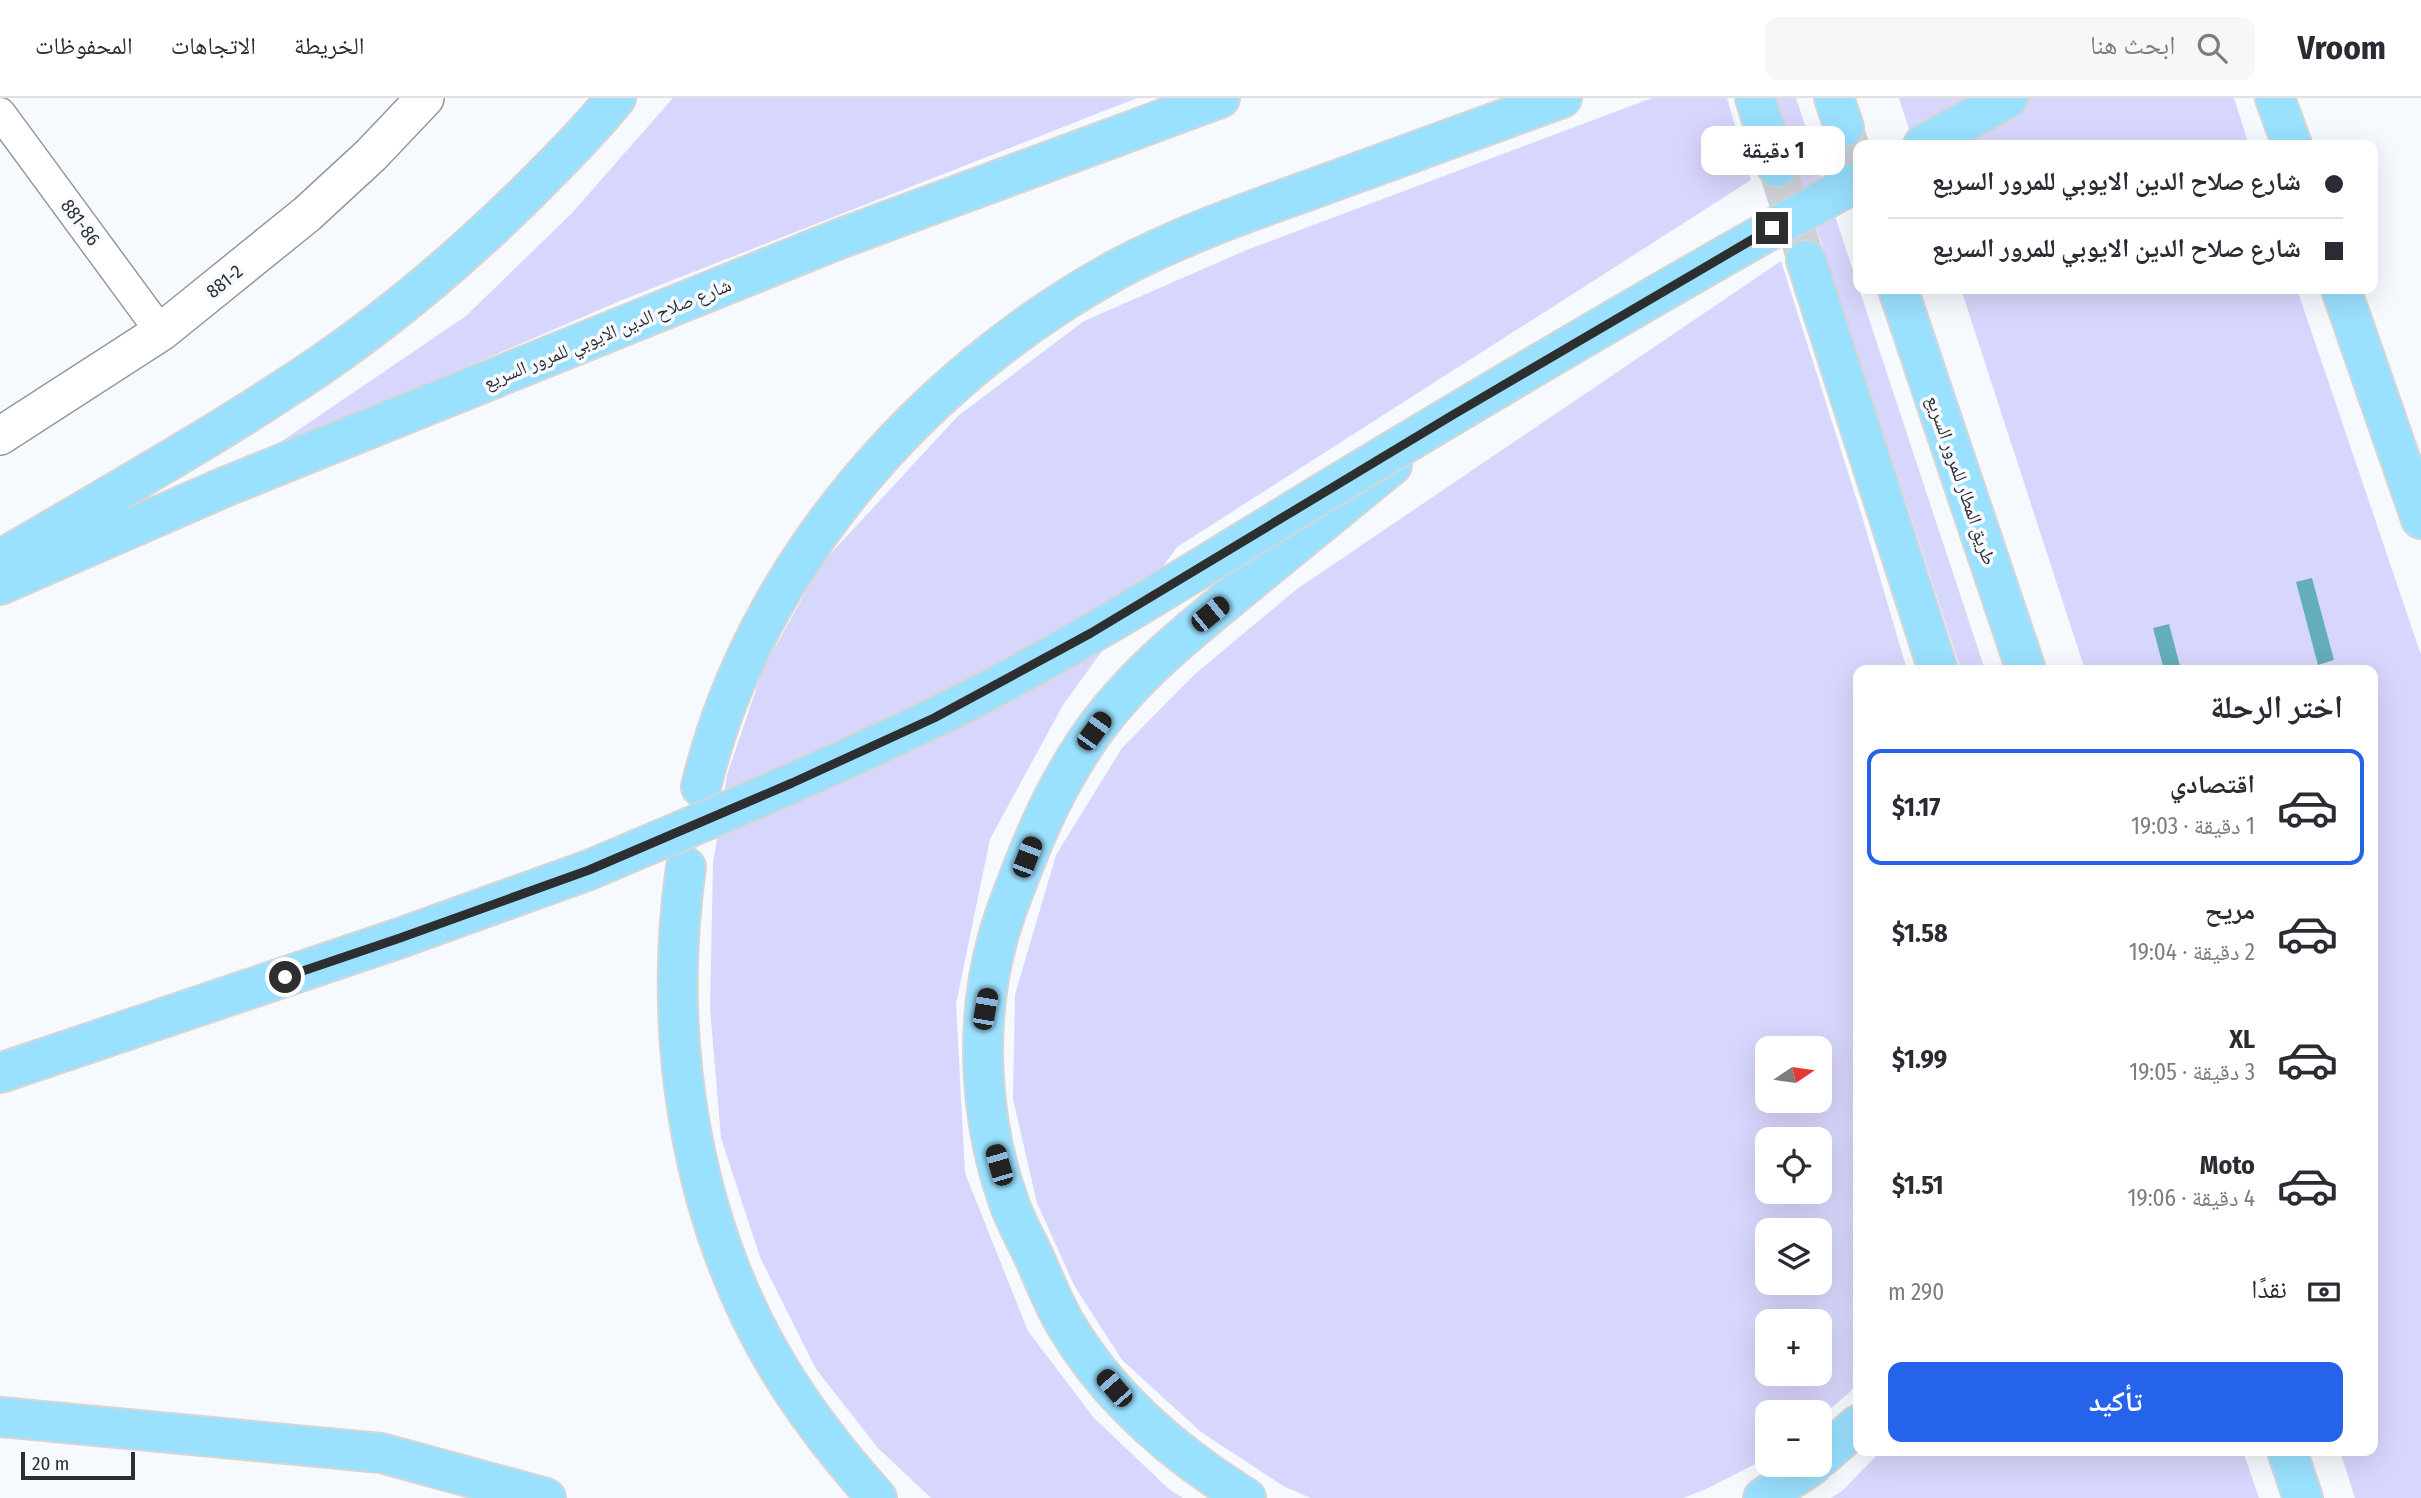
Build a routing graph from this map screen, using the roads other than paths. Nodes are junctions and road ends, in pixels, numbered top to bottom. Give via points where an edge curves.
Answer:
1 (425, 98) edge
2 (615, 98) edge
3 (1220, 98) edge
4 (1562, 98) edge
5 (1755, 98) edge
6 (2008, 98) edge
7 (2275, 98) edge
8 (0, 113) edge
9 (1932, 140) edge
10 (2290, 140) edge
11 (12, 151) edge
12 (1776, 167) tunnel mouth
13 (1853, 184) edge
14 (1806, 260) tunnel mouth
15 (1900, 294) edge
16 (2343, 294) edge
17 (161, 332) junction
18 (1451, 416) junction
19 (0, 436) edge
20 (2421, 519) edge
21 (0, 561) edge
22 (0, 585) edge
23 (1936, 665) edge
24 (2024, 665) edge
25 (701, 788) dead end
26 (686, 867) dead end
27 (0, 1073) edge
28 (0, 1417) edge
29 (1853, 1429) edge
30 (1832, 1448) edge
31 (2289, 1456) edge
32 (1794, 1477) edge
33 (546, 1498) edge
34 (877, 1498) edge
35 (1246, 1498) edge
36 (1763, 1498) edge
37 (2303, 1498) edge

1 - 17 street, 881-2 via 307,214
2 - 21 highway via 492,227 358,338 288,387
3 - 22 highway, شارع صلاح الدين الايوبي للمرور السريع via 839,239 227,486
4 - 25 highway via 1214,225 1117,270 1038,317 965,373 899,436 839,506 788,582 744,663
5 - 12 highway
6 - 9 highway
7 - 10 highway
8 - 11 street, 881-86
11 - 17 street, 881-86
13 - 18 highway, bridge
14 - 23 highway
15 - 24 highway, طريق المطار للمرور السريع
16 - 20 highway
17 - 19 street, 881-2
18 - 27 highway, bridge via 1091,633 894,738 589,870
18 - 35 highway, bridge via 1173,643 1116,703 1056,792 1035,835 997,942 985,1009 984,1077 992,1144 1011,1209 1066,1325 1096,1368 1170,1445
26 - 34 highway via 680,904 678,1028 696,1152 710,1208 728,1262 778,1366 809,1415
28 - 33 highway via 381,1453
29 - 30 highway
31 - 37 highway
32 - 36 highway

